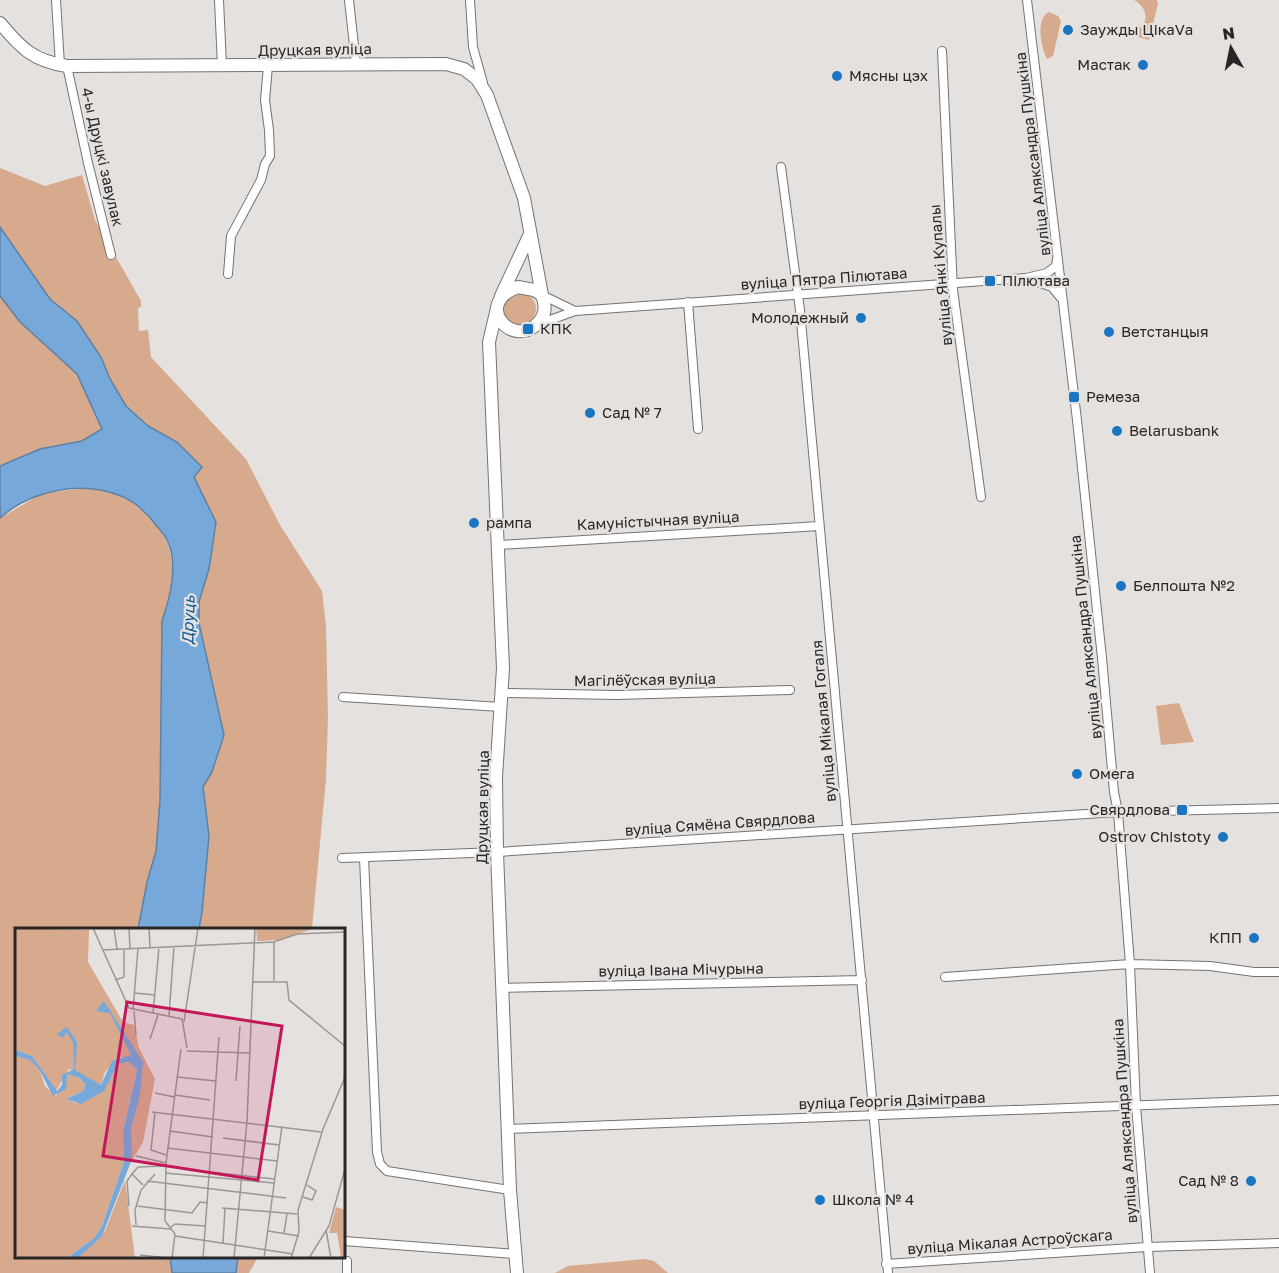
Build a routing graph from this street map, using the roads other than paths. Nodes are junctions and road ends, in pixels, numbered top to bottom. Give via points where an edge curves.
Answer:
1 (56, 0) edge
2 (219, 0) edge
3 (349, 0) edge
4 (470, 0) edge
5 (1027, 0) edge
6 (0, 23) edge
7 (942, 51) dead end
8 (356, 64) junction
9 (63, 65) junction
10 (222, 66) junction
11 (268, 66) junction
12 (487, 95) junction
13 (781, 166) dead end
14 (530, 234) junction
15 (1058, 250) junction
16 (111, 255) dead end
17 (228, 274) dead end
18 (1026, 278) junction
19 (954, 284) junction
20 (542, 295) junction
21 (798, 295) junction
22 (1061, 298) junction
23 (688, 302) junction
24 (498, 304) junction
25 (575, 311) junction
26 (536, 325) junction
27 (519, 331) junction
28 (489, 342) junction
29 (698, 429) dead end
30 (981, 497) dead end
31 (819, 526) junction
32 (499, 545) junction
33 (790, 690) dead end
34 (501, 693) junction
35 (343, 697) dead end
36 (501, 707) junction
37 (1279, 807) edge
38 (1118, 812) junction
39 (847, 829) junction
40 (497, 852) junction
41 (342, 858) dead end
42 (364, 858) junction
43 (1130, 964) junction
44 (1279, 972) edge
45 (945, 977) dead end
46 (862, 980) junction
47 (501, 988) junction
48 (1279, 1100) edge
49 (1136, 1106) junction
50 (873, 1115) junction
51 (507, 1129) junction
52 (510, 1190) junction
53 (345, 1241) edge
54 (1279, 1243) edge
55 (1147, 1247) junction
56 (515, 1254) junction
57 (347, 1262) dead end
58 (887, 1268) edge
59 (347, 1273) edge
60 (518, 1273) edge
61 (1150, 1273) edge

1 - 9 street, 4-ы Друцкі завулак
2 - 10 street
3 - 8 street
4 - 12 street via 473,47
5 - 15 street, вуліца Аляксандра Пушкіна
6 - 9 main road, Друцкая вуліца via 18,45 39,59
7 - 19 street, вуліца Янкі Купалы
8 - 11 main road, Друцкая вуліца
8 - 12 main road, Друцкая вуліца via 446,64 472,75 482,83
9 - 10 main road, Друцкая вуліца
9 - 16 street, 4-ы Друцкі завулак
10 - 11 main road, Друцкая вуліца
11 - 17 street via 265,100 270,156 231,236
12 - 14 main road, Друцкая вуліца via 524,198
13 - 21 street, вуліца Мікалая Гогаля
14 - 20 main road, Друцкая вуліца
14 - 24 main road, Друцкая вуліца
15 - 18 street, вуліца Пятра Пілютава via 1056,266 1047,273
15 - 22 street, вуліца Аляксандра Пушкіна
18 - 19 street, вуліца Пятра Пілютава
18 - 22 street via 1052,287
19 - 21 street, вуліца Пятра Пілютава
19 - 30 street, вуліца Янкі Купалы
20 - 24 main road via 518,287
20 - 25 street
20 - 26 main road, Друцкая вуліца via 545,310
21 - 23 street, вуліца Пятра Пілютава
21 - 31 street, вуліца Мікалая Гогаля
22 - 38 street, вуліца Аляксандра Пушкіна
23 - 25 street, вуліца Пятра Пілютава
23 - 29 street
24 - 27 main road via 500,321
24 - 28 main road, Друцкая вуліца
25 - 26 street, вуліца Пятра Пілютава
26 - 27 main road
27 - 28 main road
28 - 32 main road, Друцкая вуліца
31 - 32 street, Камуністычная вуліца
31 - 39 street, вуліца Мікалая Гогаля
32 - 34 main road, Друцкая вуліца
33 - 34 street, Магілёўская вуліца via 617,695
34 - 36 main road, Друцкая вуліца
35 - 36 street
36 - 40 main road, Друцкая вуліца via 496,777
37 - 38 street, вуліца Сямёна Свярдлова
38 - 39 street, вуліца Сямёна Свярдлова
38 - 43 street, вуліца Аляксандра Пушкіна
39 - 40 street, вуліца Сямёна Свярдлова
39 - 46 street, вуліца Мікалая Гогаля
40 - 42 street, вуліца Сямёна Свярдлова
40 - 47 main road, Друцкая вуліца
41 - 42 street, вуліца Сямёна Свярдлова
42 - 52 street via 380,1164 387,1171
43 - 44 street
43 - 45 street
43 - 49 street, вуліца Аляксандра Пушкіна
46 - 47 street, вуліца Івана Мічурына
46 - 50 street, вуліца Мікалая Гогаля
47 - 51 main road, Друцкая вуліца
48 - 49 street, вуліца Георгія Дзімітрава
49 - 50 street, вуліца Георгія Дзімітрава
49 - 55 street, вуліца Аляксандра Пушкіна
50 - 51 street, вуліца Георгія Дзімітрава
50 - 58 street, вуліца Мікалая Гогаля
51 - 52 main road, Друцкая вуліца
52 - 56 main road, Друцкая вуліца
53 - 56 street
54 - 55 street, вуліца Мікалая Астроўскага
55 - 58 street, вуліца Мікалая Астроўскага
55 - 61 street, вуліца Аляксандра Пушкіна
56 - 60 main road, Друцкая вуліца
57 - 59 street

